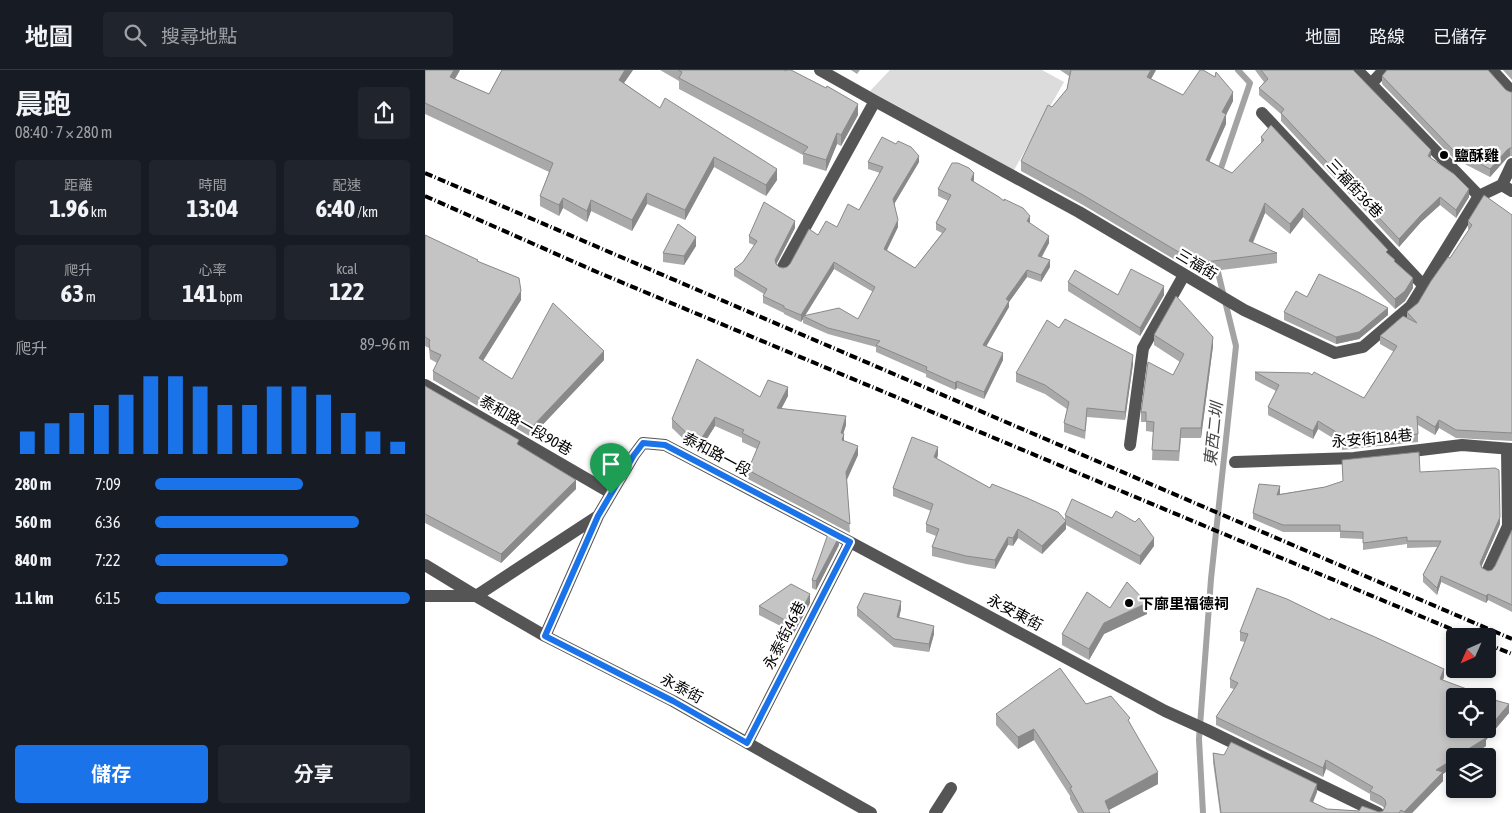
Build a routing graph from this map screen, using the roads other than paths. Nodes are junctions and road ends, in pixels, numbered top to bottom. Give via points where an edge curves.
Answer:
1 (821, 70) edge
2 (1357, 70) edge
3 (1384, 70) edge
4 (1491, 70) edge
5 (1371, 84) junction
6 (1512, 92) edge
7 (875, 101) junction
8 (1262, 113) dead end
9 (1512, 164) edge
10 (1507, 188) edge
11 (1479, 196) junction
12 (783, 267) edge
13 (1184, 275) junction
14 (1423, 285) junction
15 (425, 385) edge
16 (1130, 445) dead end
17 (1510, 449) edge
18 (1235, 462) dead end
19 (611, 494) junction
20 (598, 516) junction
21 (850, 542) junction
22 (425, 565) edge
23 (1488, 570) edge
24 (425, 596) edge
25 (475, 596) junction
26 (545, 636) junction
27 (747, 743) junction
28 (951, 788) dead end
29 (871, 813) edge
30 (935, 813) edge
31 (1378, 813) edge

1 - 7 street, 三福街
2 - 5 street
3 - 5 street
4 - 6 street
5 - 11 street
7 - 12 street
7 - 13 street, 三福街 via 1079,212
8 - 14 street, 三福街36巷
9 - 10 street
10 - 11 street
11 - 14 street, 三福街
13 - 14 street, 三福街 via 1244,310 1335,353 1363,347 1411,306
13 - 16 street via 1143,348
15 - 19 street, 泰和路一段90巷
17 - 18 street, 永安街184巷 via 1462,445 1354,458
17 - 23 street via 1508,526
19 - 20 street, 泰和路一段
19 - 21 street, 泰和路一段 via 643,443 665,445
20 - 25 street, 泰和路一段
20 - 26 street, 泰和路一段
21 - 27 street, 永泰街46巷
21 - 31 street, 永安東街 via 1165,711
22 - 25 street, 永泰街
24 - 25 street
25 - 26 street, 永泰街
26 - 27 street, 永泰街
27 - 29 street, 永泰街
28 - 30 street

